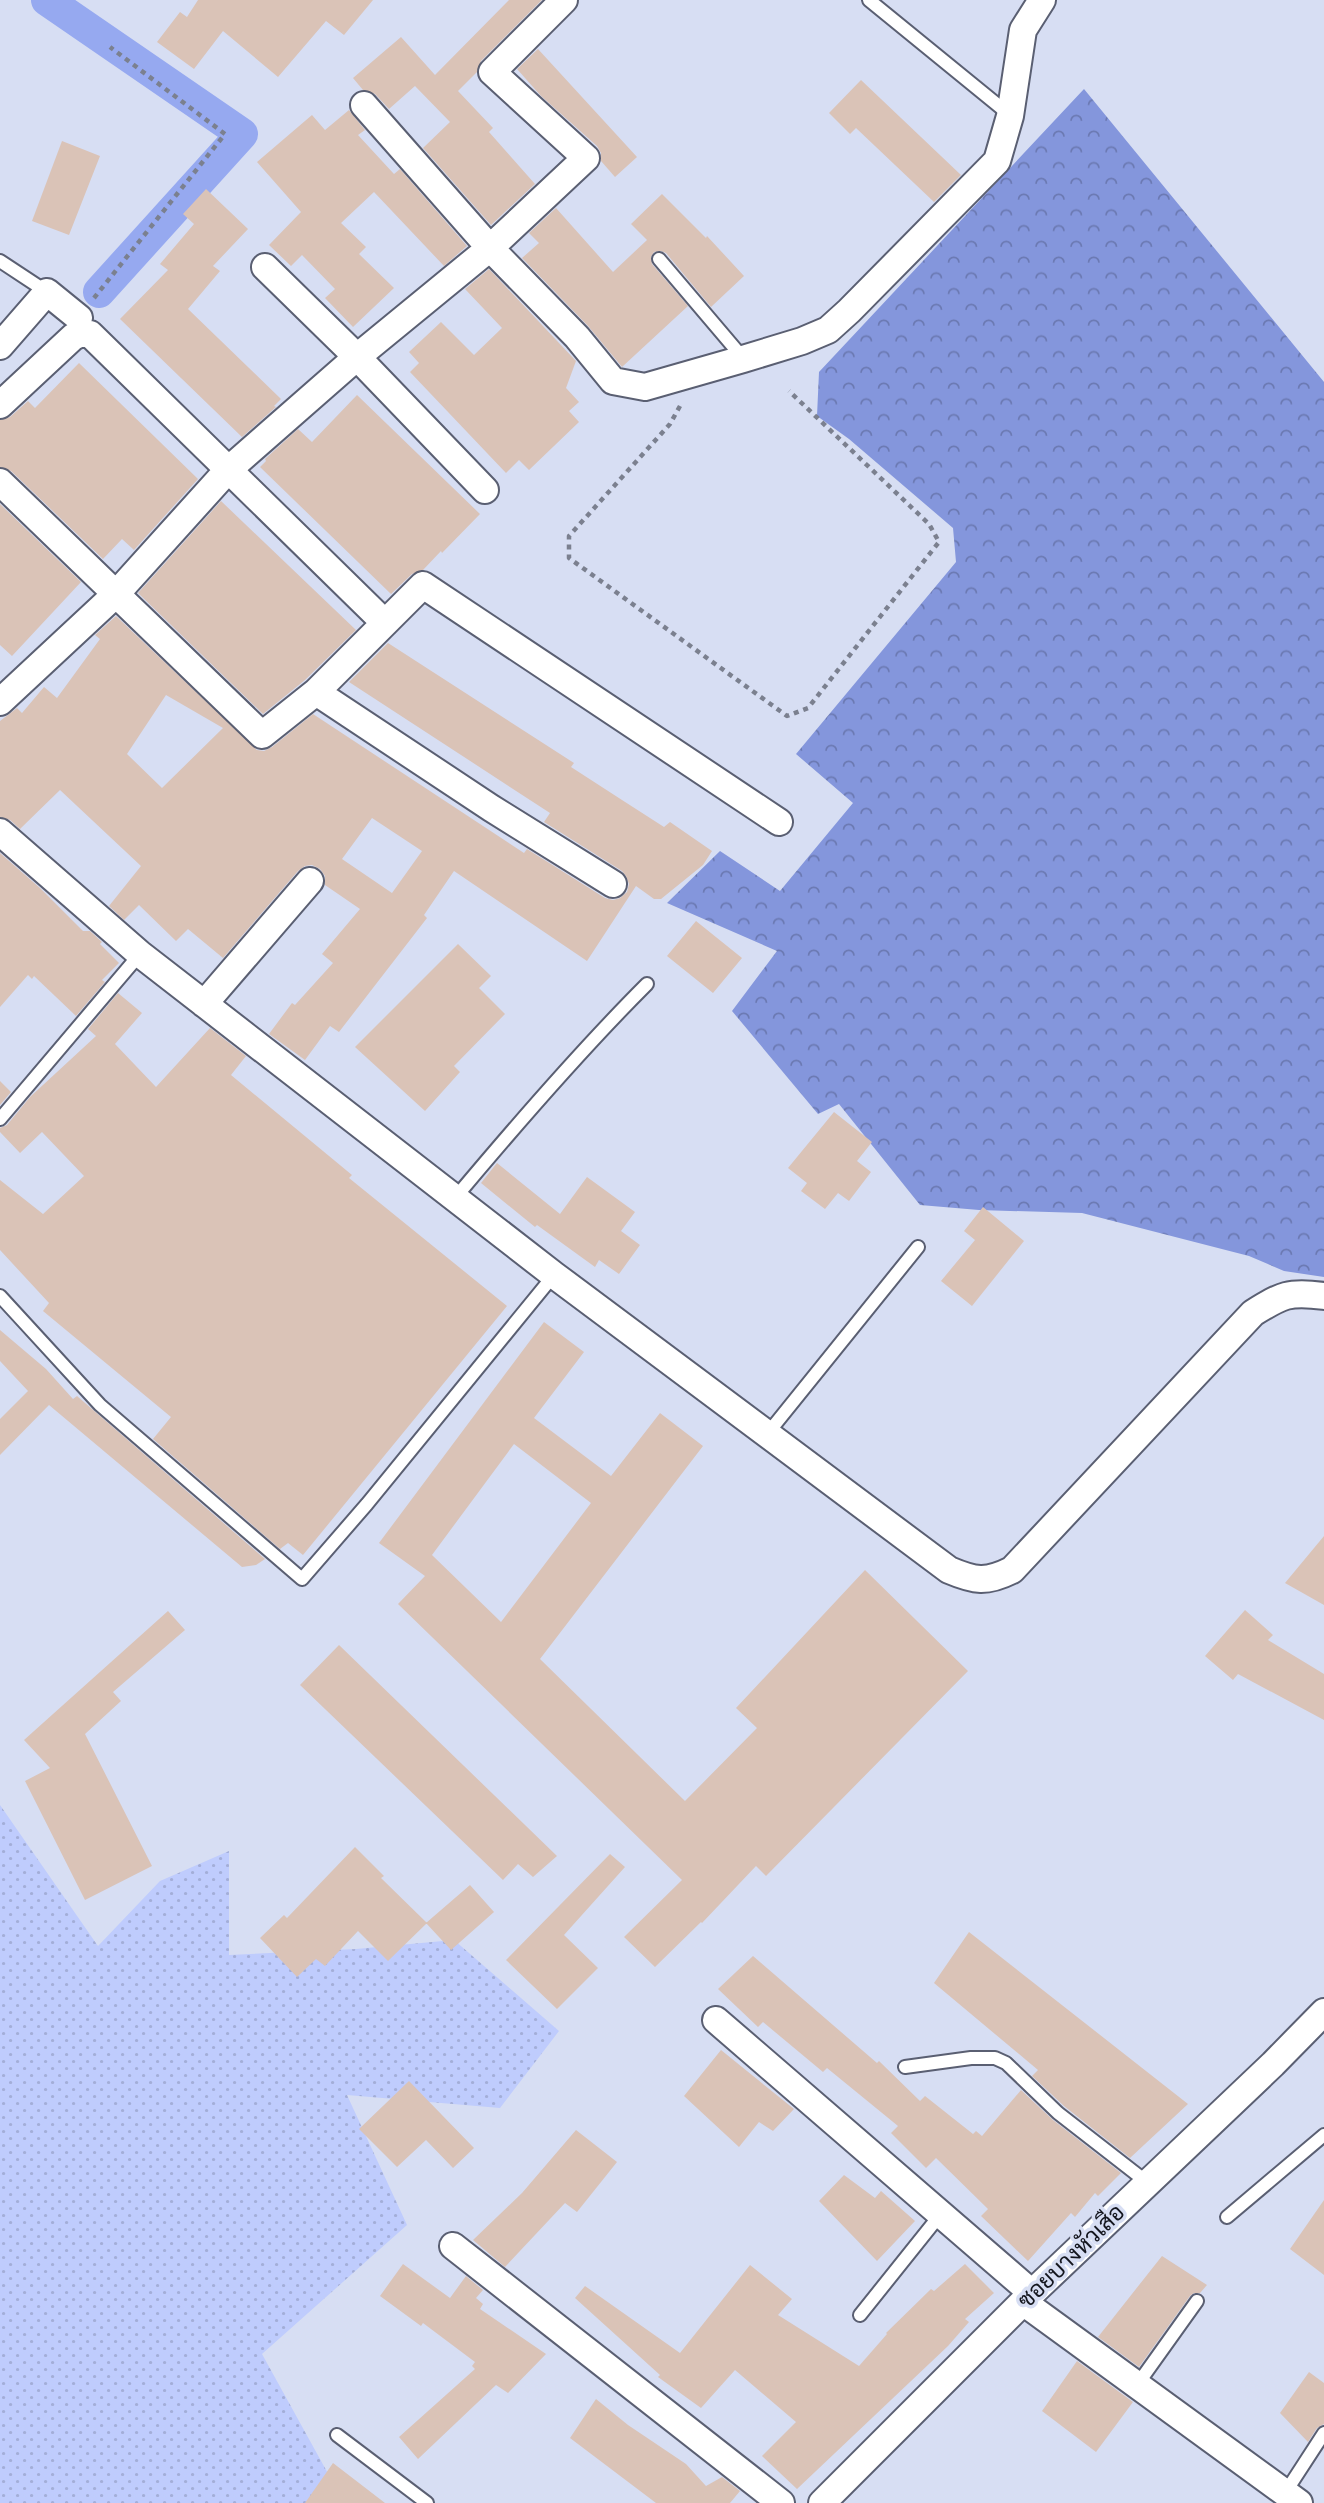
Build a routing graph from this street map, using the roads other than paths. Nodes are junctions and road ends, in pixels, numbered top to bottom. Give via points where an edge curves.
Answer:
1 (565, 0) edge
2 (869, 0) edge
3 (1042, 0) edge
4 (364, 105) dead end
5 (1010, 116) junction
6 (490, 248) junction
7 (659, 259) dead end
8 (0, 261) edge
9 (265, 267) dead end
10 (47, 292) junction
11 (79, 318) road end
12 (0, 346) edge
13 (357, 357) junction
14 (743, 359) junction
15 (0, 405) edge
16 (228, 471) junction
17 (0, 482) edge
18 (485, 490) dead end
19 (116, 594) junction
20 (385, 623) junction
21 (316, 692) junction
22 (0, 702) edge
23 (779, 822) dead end
24 (0, 832) edge
25 (310, 881) dead end
26 (613, 884) dead end
27 (140, 954) junction
28 (647, 984) dead end
29 (204, 1004) junction
30 (0, 1119) edge
31 (455, 1198) junction
32 (918, 1247) dead end
33 (554, 1275) junction
34 (0, 1296) edge
35 (1324, 1296) edge
36 (768, 1433) junction
37 (1324, 2012) edge
38 (716, 2020) dead end
39 (905, 2067) dead end
40 (1324, 2135) edge
41 (1148, 2183) junction
42 (940, 2215) junction
43 (1227, 2217) dead end
44 (453, 2246) dead end
45 (1027, 2297) junction
46 (1197, 2301) dead end
47 (860, 2315) dead end
48 (1137, 2385) junction
49 (1324, 2433) edge
50 (337, 2435) dead end
51 (1292, 2498) edge
52 (427, 2503) edge
53 (781, 2503) edge
54 (822, 2503) edge

1 - 6 street via 492,72 586,158
2 - 5 lane
3 - 5 street via 1023,30
4 - 6 street
5 - 14 street via 997,161 849,311 828,330
6 - 13 street
6 - 14 street via 613,381 645,387
7 - 14 lane
8 - 10 lane
9 - 13 street
10 - 11 street
10 - 12 street
13 - 16 street
13 - 18 street
15 - 16 street via 72,337 90,334
16 - 19 street
16 - 20 street
17 - 19 street
19 - 21 street via 262,735
19 - 22 street
20 - 21 street
20 - 23 street via 423,585
21 - 26 street
24 - 27 street
25 - 29 street
27 - 29 street
27 - 30 lane
28 - 31 lane via 533,1104
29 - 31 street
31 - 33 street
32 - 36 lane
33 - 34 lane via 302,1579 100,1405
33 - 36 street
35 - 36 street via 1298,1292 1253,1313 1012,1570 994,1579 971,1580 949,1570
37 - 41 street, ซอยบางหัวเสือ
38 - 42 street
39 - 41 lane via 971,2057 1006,2063 1058,2113
40 - 43 lane
41 - 45 street, ซอยบางหัวเสือ
42 - 45 street
42 - 47 lane
44 - 53 street
45 - 48 street
45 - 54 street, ซอยบางหัวเสือ
46 - 48 lane
48 - 51 street
49 - 51 lane
50 - 52 lane

